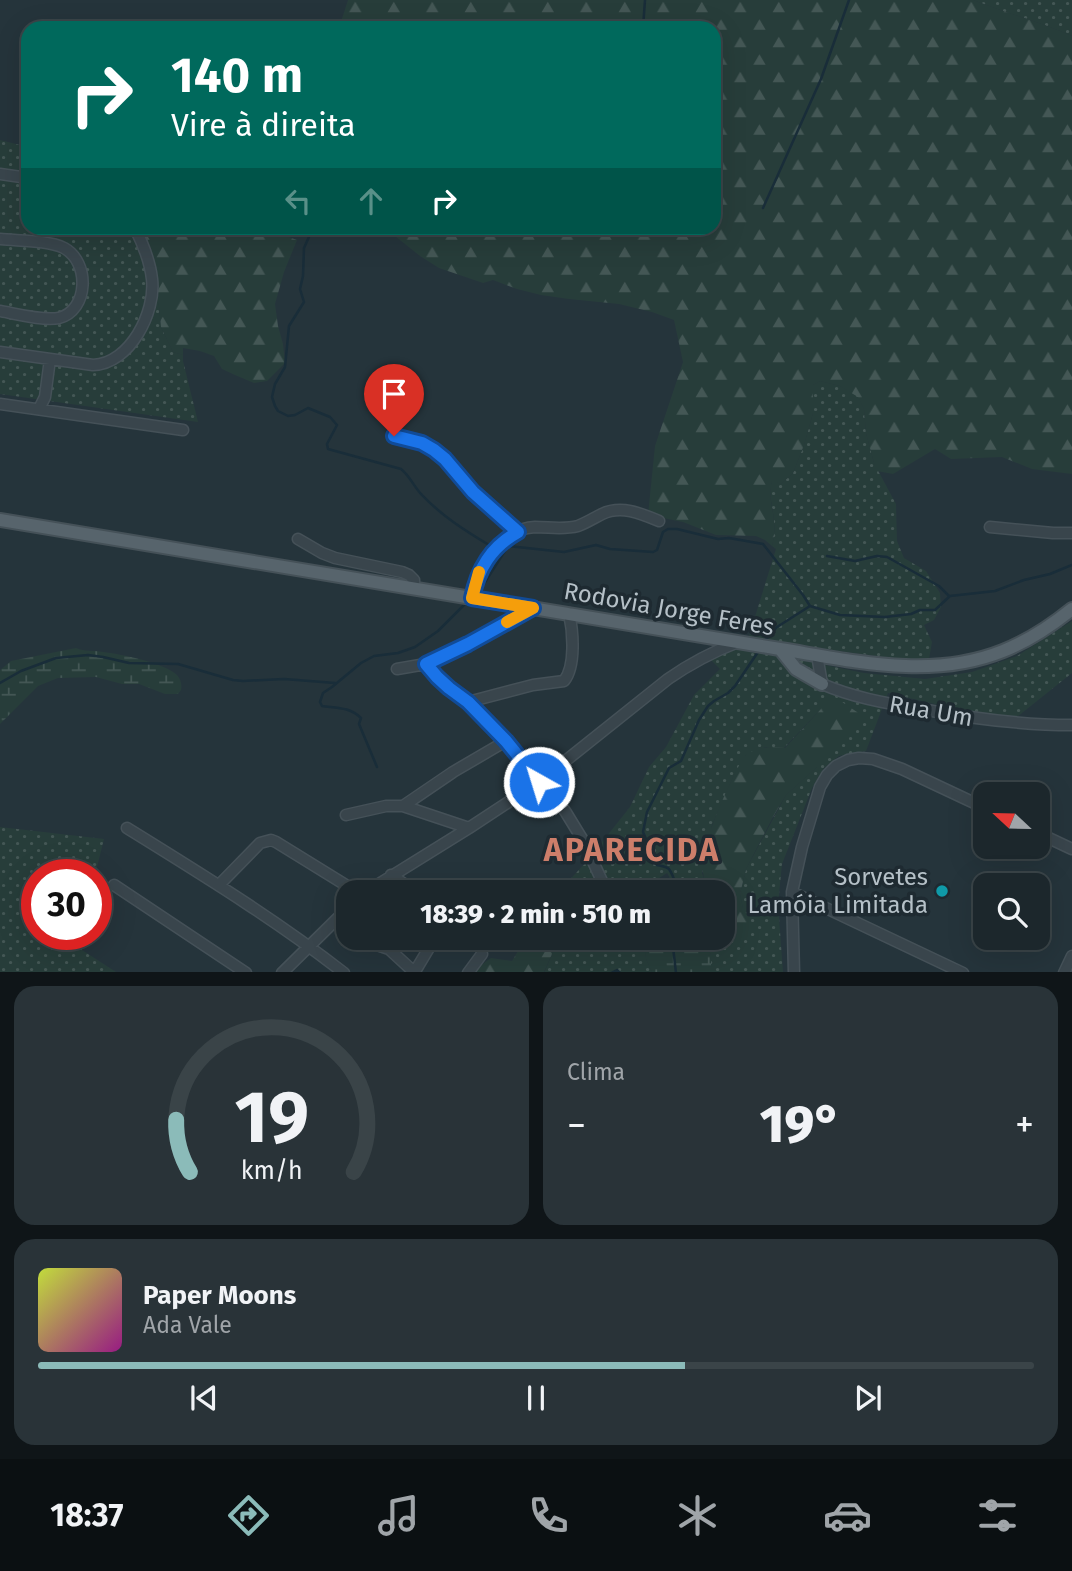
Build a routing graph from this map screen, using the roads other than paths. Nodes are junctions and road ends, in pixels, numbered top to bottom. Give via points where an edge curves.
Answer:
1 (0, 174) edge
2 (21, 176) edge
3 (138, 235) edge
4 (0, 239) edge
5 (0, 311) edge
6 (0, 352) edge
7 (50, 359) junction
8 (0, 404) edge
9 (39, 409) junction
10 (183, 430) dead end
11 (394, 436) dead end
12 (0, 520) edge
13 (659, 521) dead end
14 (990, 527) dead end
15 (518, 532) junction
16 (1072, 533) edge
17 (298, 539) dead end
18 (414, 588) junction
19 (472, 598) junction
20 (533, 608) junction
21 (1072, 609) edge
22 (569, 613) junction
23 (738, 642) junction
24 (780, 649) junction
25 (817, 655) junction
26 (426, 664) junction
27 (397, 669) dead end
28 (822, 684) junction
29 (468, 702) junction
30 (1072, 725) edge
31 (506, 741) junction
32 (539, 782) junction
33 (973, 802) edge
34 (403, 807) junction
35 (346, 815) dead end
36 (127, 828) dead end
37 (470, 828) junction
38 (1050, 839) edge
39 (1072, 849) edge
40 (391, 875) junction
41 (338, 880) edge
42 (384, 880) edge
43 (398, 880) edge
44 (601, 880) edge
45 (114, 885) dead end
46 (219, 885) junction
47 (792, 892) junction
48 (336, 921) edge
49 (310, 946) junction
50 (390, 950) edge
51 (428, 950) edge
52 (482, 954) dead end
53 (1072, 956) edge
54 (246, 972) edge
55 (282, 972) edge
56 (344, 972) edge
57 (414, 972) edge
58 (468, 972) edge
59 (794, 972) edge
60 (963, 972) edge
61 (1064, 972) edge

1 - 2 street
3 - 7 street via 153,294 131,342 102,365
4 - 5 street via 66,249 79,263 83,289 75,306 61,317
6 - 7 street
7 - 9 street
8 - 9 street
9 - 10 street
11 - 15 street via 434,450
12 - 18 main road, Rodovia Jorge Feres
13 - 15 street via 618,510 577,526
14 - 16 street
15 - 19 street via 488,557
17 - 18 street via 335,558 402,572 414,580
18 - 19 main road, Rodovia Jorge Feres
19 - 20 main road, Rodovia Jorge Feres
20 - 22 main road, Rodovia Jorge Feres
20 - 26 street
21 - 25 main road, Rodovia Jorge Feres via 1030,638 971,661 925,667
22 - 23 main road, Rodovia Jorge Feres
22 - 29 street via 571,662 564,681
23 - 24 main road, Rodovia Jorge Feres
23 - 32 street via 703,656 668,679
24 - 25 main road, Rodovia Jorge Feres
24 - 28 main road via 796,669
25 - 28 street
26 - 27 street
26 - 29 street
28 - 30 street, Rua Um via 882,702 964,717
29 - 31 street
31 - 32 street
31 - 34 street
32 - 37 street
32 - 44 street via 576,826
33 - 47 street via 873,759 848,760 836,766 820,787
34 - 35 street
34 - 37 street
36 - 46 street
37 - 40 street
38 - 39 street
40 - 42 street
40 - 43 street
41 - 46 street via 271,840 260,843
45 - 54 street
46 - 49 street
47 - 59 street
47 - 60 street
48 - 49 street
49 - 55 street
49 - 56 street
50 - 57 street
51 - 57 street
52 - 58 street
53 - 61 street

